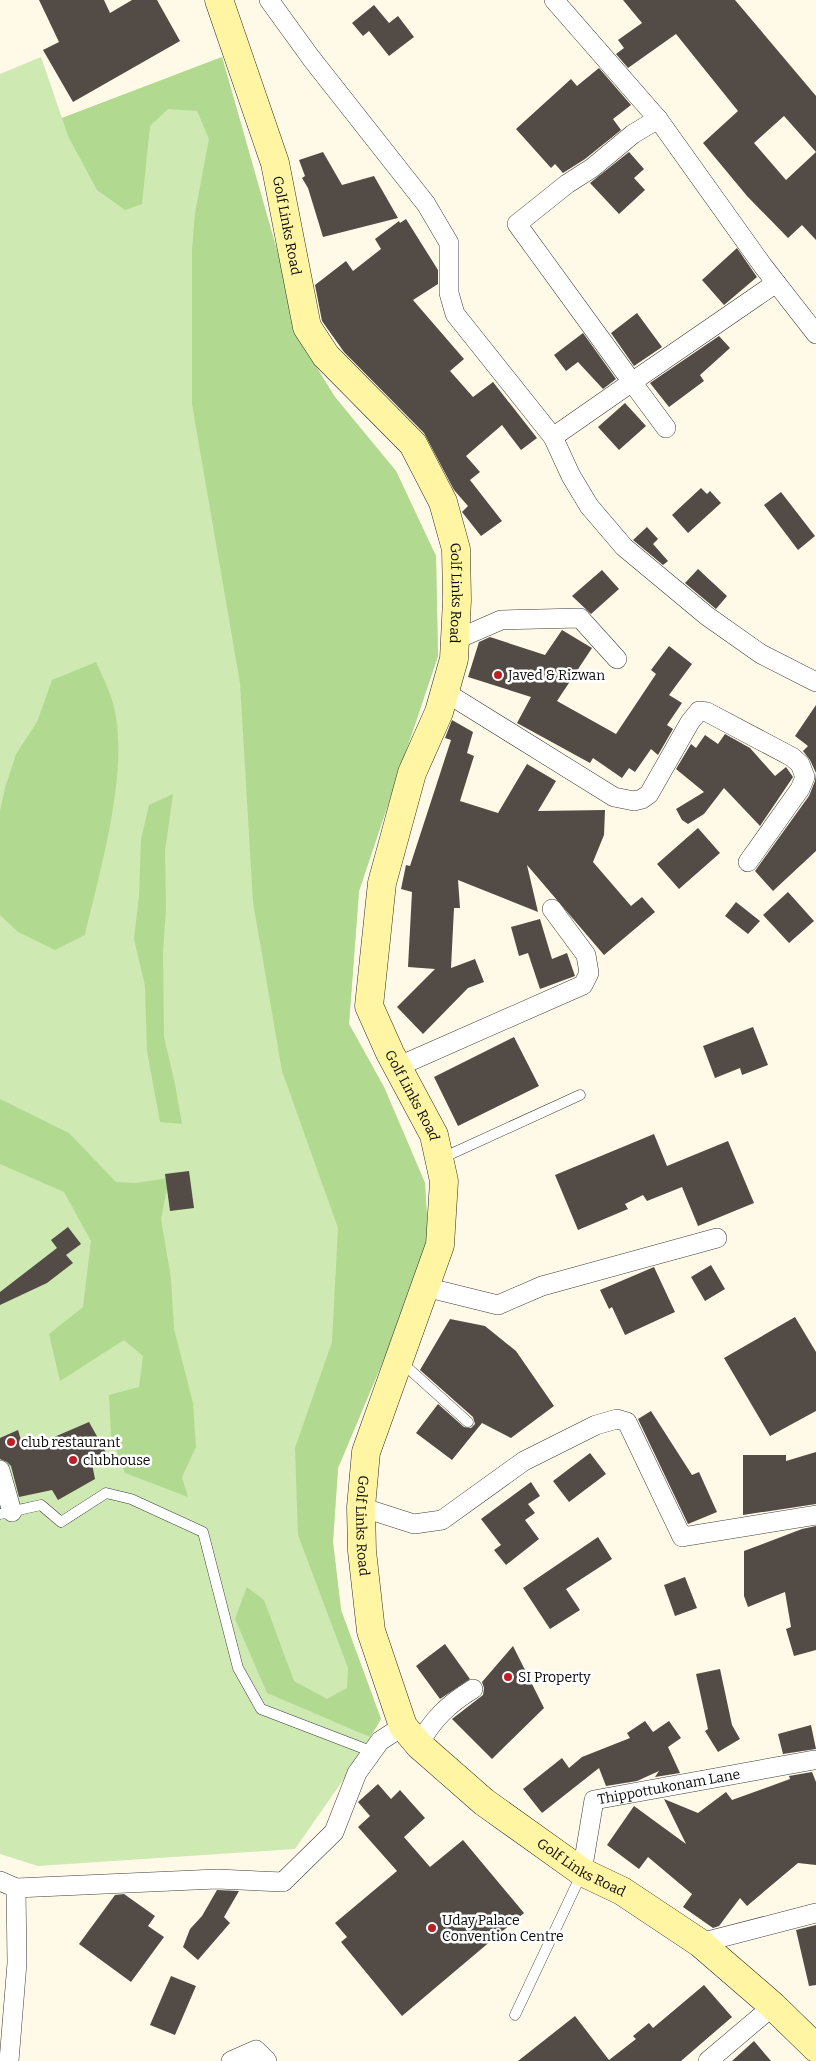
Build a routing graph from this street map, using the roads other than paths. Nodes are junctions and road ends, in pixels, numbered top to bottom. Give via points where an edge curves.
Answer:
1 (218, 0) edge
2 (269, 0) edge
3 (554, 0) edge
4 (658, 119) junction
5 (776, 283) junction
6 (816, 334) edge
7 (632, 382) junction
8 (666, 428) dead end
9 (553, 437) junction
10 (455, 640) junction
11 (616, 659) dead end
12 (816, 682) edge
13 (445, 692) junction
14 (748, 862) dead end
15 (552, 910) dead end
16 (397, 1067) junction
17 (580, 1095) dead end
18 (439, 1160) junction
19 (717, 1238) dead end
20 (425, 1286) junction
21 (399, 1361) junction
22 (468, 1422) dead end
23 (0, 1470) edge
24 (361, 1507) junction
25 (6, 1513) edge
26 (816, 1515) edge
27 (473, 1689) dead end
28 (411, 1735) junction
29 (372, 1752) junction
30 (814, 1760) dead end
31 (582, 1872) junction
32 (8, 1885) edge
33 (816, 1912) edge
34 (700, 1943) junction
35 (773, 2006) junction
36 (515, 2015) dead end
37 (816, 2048) edge
38 (9, 2061) edge
39 (231, 2061) edge
40 (268, 2061) edge
41 (708, 2061) edge

1 - 10 street, Golf Links Road via 275,163 307,327 326,356 413,444 444,502 456,549
2 - 9 street via 426,204 449,244 449,293 455,314
3 - 4 street
4 - 5 street
4 - 7 street via 633,134 517,224
5 - 6 street
5 - 7 street
7 - 8 street
7 - 9 street
9 - 12 street via 589,506 624,547 707,616 760,654
10 - 11 street via 501,620 580,618
10 - 13 street, Golf Links Road via 454,659
13 - 14 street via 624,801 642,799 649,794 699,712 707,712 785,753 800,764 805,777 800,789
13 - 16 street, Golf Links Road via 412,773 382,883 369,1006
15 - 16 street via 586,955 590,973 584,985
16 - 18 street, Golf Links Road via 434,1135
17 - 18 lane
18 - 20 street, Golf Links Road via 444,1181 440,1245
19 - 20 street via 542,1286 498,1305
20 - 21 street, Golf Links Road
21 - 22 lane
21 - 24 street, Golf Links Road via 366,1452
23 - 25 street
24 - 26 street via 414,1524 442,1520 524,1461 596,1425 616,1419 627,1422 682,1537
24 - 28 street, Golf Links Road via 362,1551 371,1631
25 - 29 lane via 41,1505 61,1522 106,1493 130,1499 203,1532 238,1668 261,1709
27 - 28 street
28 - 29 street via 380,1740
28 - 31 street, Golf Links Road via 484,1802
29 - 32 street via 357,1773 334,1832 283,1882 217,1879
30 - 31 street, Thippottukonam Lane via 594,1800
31 - 34 street, Golf Links Road via 622,1891
31 - 36 lane
32 - 38 street via 17,1963
33 - 34 street
34 - 35 street, Golf Links Road
35 - 37 street, Golf Links Road
35 - 41 street
39 - 40 street via 256,2050

